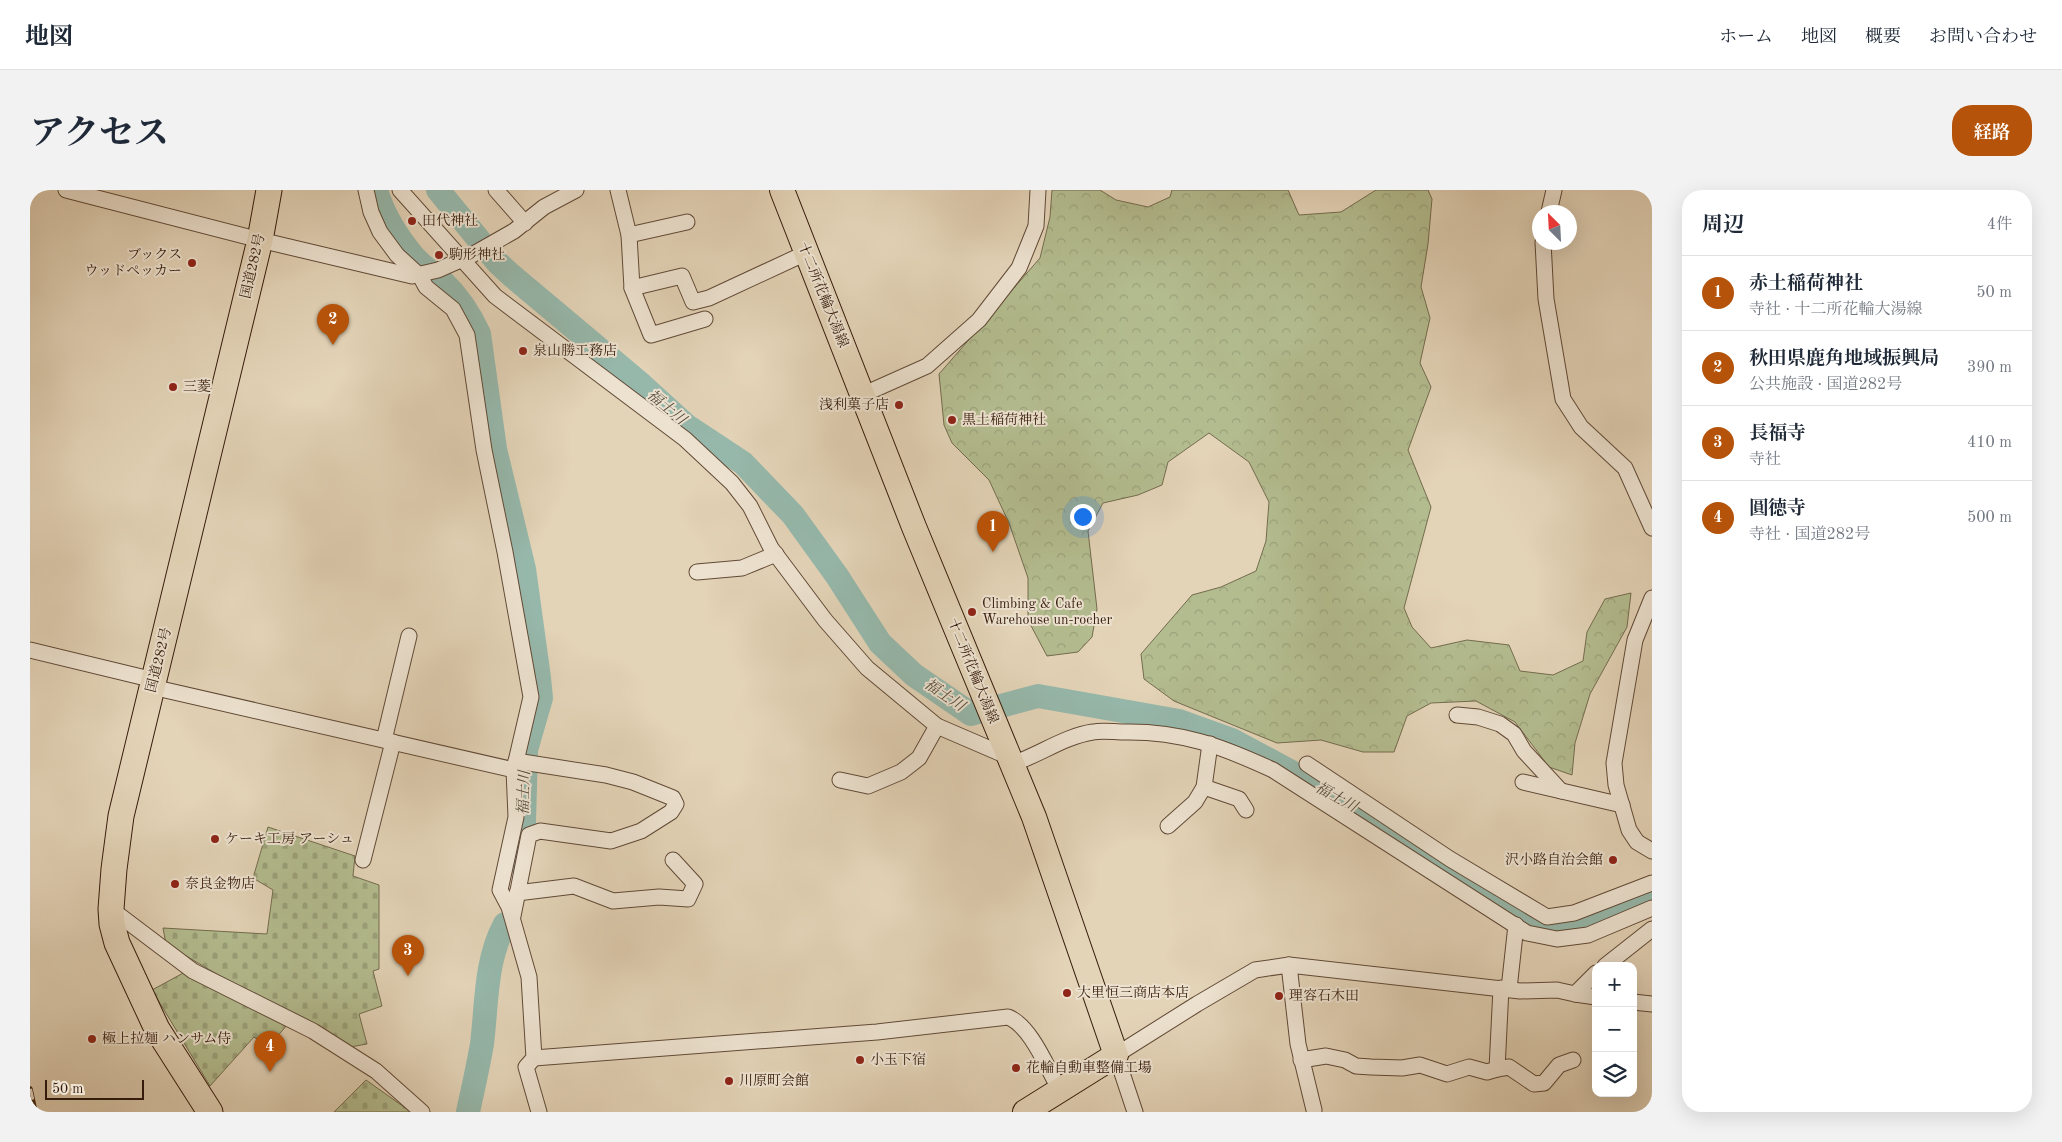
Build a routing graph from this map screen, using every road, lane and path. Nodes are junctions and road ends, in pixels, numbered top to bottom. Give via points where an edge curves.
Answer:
1 (66, 190) edge
2 (269, 190) edge
3 (366, 190) edge
4 (400, 190) edge
5 (496, 190) edge
6 (576, 190) edge
7 (618, 190) edge
8 (782, 190) edge
9 (1038, 190) edge
10 (1554, 190) edge
11 (1551, 205) edge
12 (687, 222) dead end
13 (519, 227) junction
14 (629, 235) junction
15 (260, 240) junction
16 (1543, 250) edge
17 (806, 253) junction
18 (467, 257) junction
19 (428, 273) junction
20 (632, 288) junction
21 (705, 319) dead end
22 (862, 395) junction
23 (1652, 528) edge
24 (776, 554) junction
25 (697, 572) dead end
26 (1652, 598) edge
27 (409, 636) dead end
28 (30, 650) edge
29 (153, 684) junction
30 (1457, 715) dead end
31 (938, 726) junction
32 (388, 741) junction
33 (1210, 744) junction
34 (1011, 761) junction
35 (1307, 764) dead end
36 (515, 766) junction
37 (840, 780) dead end
38 (1523, 782) dead end
39 (1204, 787) junction
40 (1561, 791) junction
41 (1622, 805) junction
42 (1246, 810) dead end
43 (1168, 826) dead end
44 (1652, 851) edge
45 (363, 860) dead end
46 (673, 860) dead end
47 (1652, 883) edge
48 (517, 893) junction
49 (1652, 908) edge
50 (111, 910) junction
51 (513, 920) junction
52 (1516, 925) junction
53 (1652, 929) edge
54 (1610, 962) edge
55 (1289, 965) junction
56 (1592, 977) edge
57 (1505, 989) junction
58 (1574, 994) junction
59 (1592, 996) edge
60 (1637, 1002) edge
61 (1652, 1004) edge
62 (1116, 1055) junction
63 (534, 1058) junction
64 (1301, 1060) junction
65 (1573, 1060) dead end
66 (1497, 1068) junction
67 (1060, 1090) junction
68 (1314, 1110) dead end
69 (210, 1112) edge
70 (422, 1112) edge
71 (539, 1112) edge
72 (1024, 1112) edge
73 (1135, 1112) edge

1 - 15 street
2 - 15 highway, 国道282号
3 - 19 street via 380,232 397,255
4 - 18 street
5 - 13 street
6 - 13 street
7 - 14 street
8 - 17 main road, 十二所花輪大湯線
9 - 22 street via 1036,226 1020,268 978,320 927,366
10 - 11 street
12 - 14 street
13 - 18 street
14 - 20 street
15 - 19 street via 412,276
15 - 29 highway, 国道282号
16 - 23 street via 1546,299 1563,398 1582,427 1625,468
17 - 20 street via 709,298 693,302 682,276
17 - 22 main road, 十二所花輪大湯線
18 - 19 street
18 - 24 street via 495,296 684,439 732,483 750,506
19 - 36 street via 426,287 453,309 468,335 484,450 530,698
20 - 21 street via 651,335
22 - 34 main road, 十二所花輪大湯線
24 - 25 street via 742,568
24 - 31 street via 825,620 867,668
26 - 41 street via 1635,640 1616,746 1615,777
27 - 32 street
28 - 29 street
29 - 32 street
29 - 50 highway, 国道282号 via 121,816
30 - 40 street via 1500,724 1514,734 1530,758
31 - 34 street
31 - 37 street via 919,758 901,772 868,786
32 - 36 street
32 - 45 street
33 - 34 street via 1147,731 1093,732
33 - 39 street
33 - 52 street via 1273,770
34 - 62 main road, 十二所花輪大湯線 via 1034,817
35 - 47 street via 1450,859 1547,917 1574,912
36 - 48 street via 533,763 606,774 673,798 676,804 671,812 641,831 611,841 540,831 529,836
36 - 51 street via 516,817 500,890
38 - 40 street
39 - 42 street via 1239,799
39 - 43 street via 1195,802
40 - 41 street
41 - 44 street via 1629,830 1637,842
46 - 48 street via 695,884 688,899 659,897 613,902 574,886
48 - 51 street
49 - 52 street via 1588,934 1557,939 1528,934
50 - 69 highway, 国道282号 via 117,943 157,1029
50 - 70 street via 193,971 313,1031 376,1070
51 - 63 street via 529,977
52 - 57 street
53 - 54 street
55 - 57 street
55 - 62 street via 1255,970
55 - 64 street
56 - 58 street
57 - 58 street via 1557,990
57 - 66 street
58 - 59 street
60 - 61 street
62 - 67 main road
62 - 73 street
63 - 67 street via 877,1032 1008,1016 1025,1029
63 - 71 street via 526,1067
64 - 66 street via 1326,1056 1356,1066 1402,1068 1420,1065 1447,1074 1469,1067 1487,1072
64 - 68 street
65 - 66 street via 1559,1065 1544,1083 1534,1084 1509,1067
67 - 72 main road

